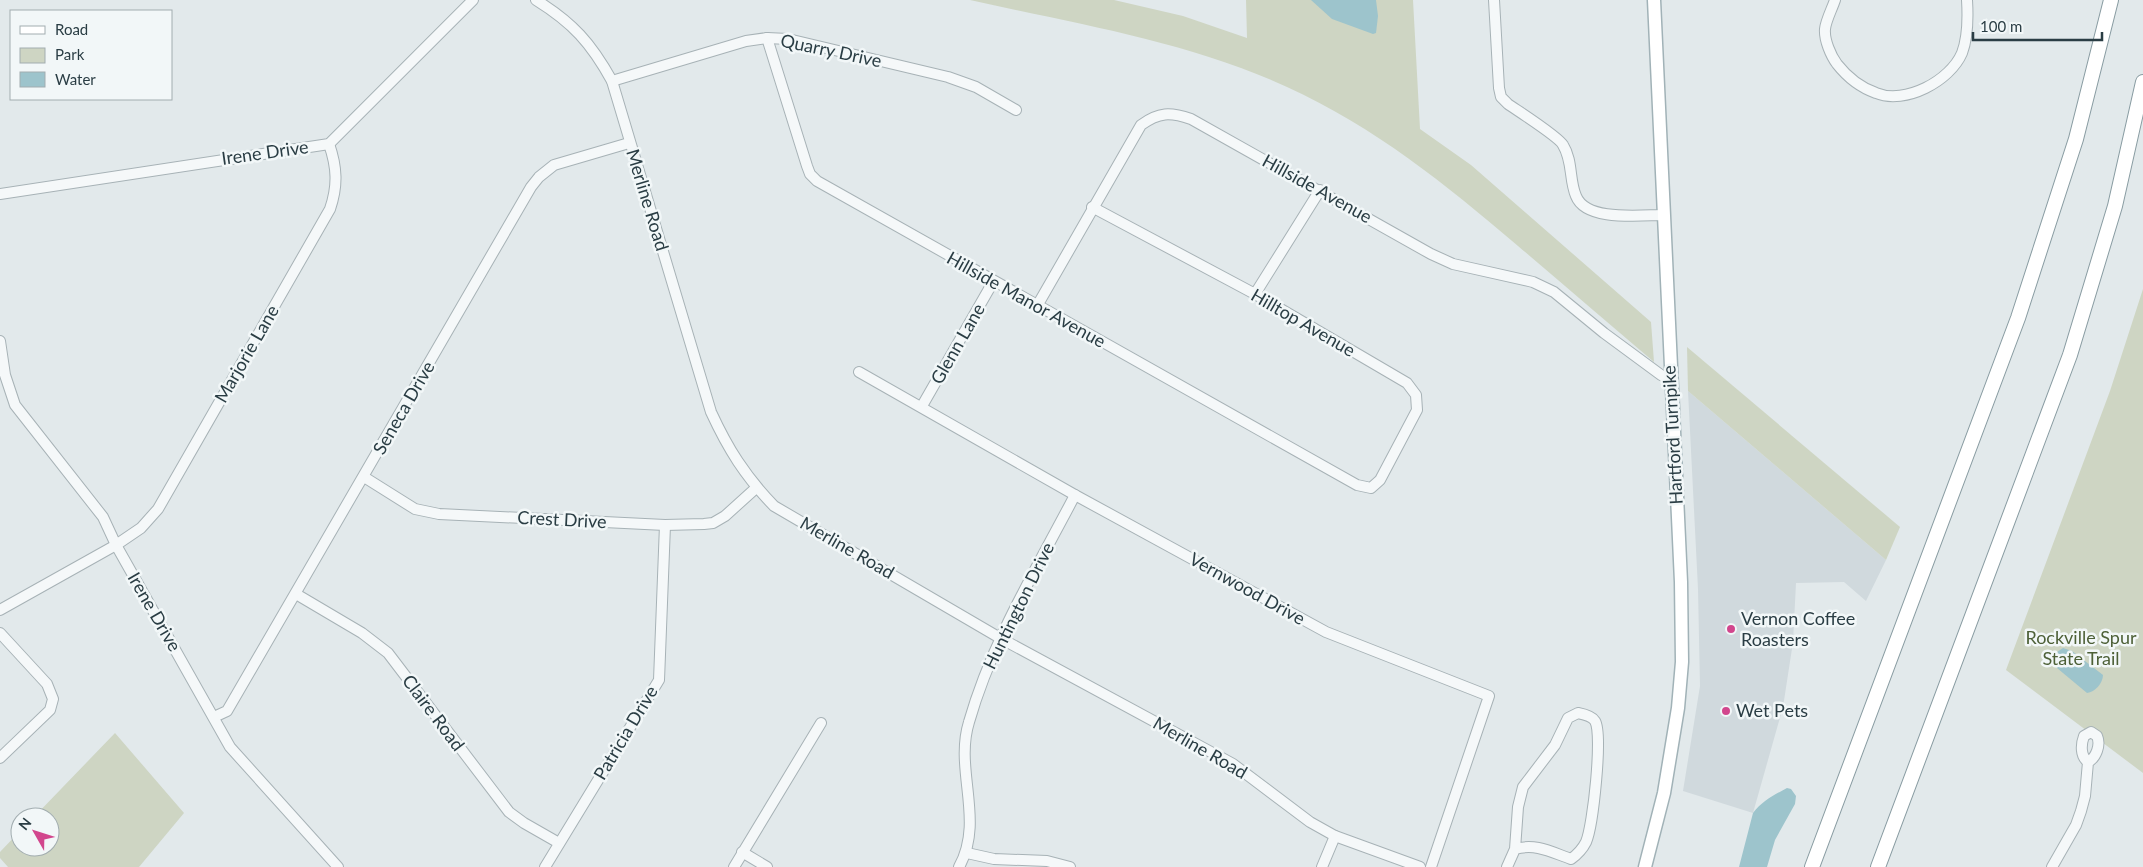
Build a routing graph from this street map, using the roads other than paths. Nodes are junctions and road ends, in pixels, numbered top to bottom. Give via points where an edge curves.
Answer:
1 (473, 0) edge
2 (536, 0) edge
3 (1494, 0) edge
4 (1654, 0) edge
5 (1835, 0) edge
6 (1967, 0) edge
7 (2111, 0) edge
8 (767, 38) junction
9 (612, 81) junction
10 (2143, 82) edge
11 (1016, 110) dead end
12 (629, 143) junction
13 (329, 144) junction
14 (1320, 190) junction
15 (0, 194) edge
16 (1092, 207) junction
17 (1664, 215) junction
18 (993, 282) junction
19 (1255, 294) junction
20 (1036, 306) junction
21 (0, 341) edge
22 (860, 372) dead end
23 (1671, 380) junction
24 (922, 406) junction
25 (364, 477) junction
26 (756, 488) junction
27 (1370, 488) joint
28 (1076, 495) junction
29 (665, 525) junction
30 (116, 545) junction
31 (296, 594) junction
32 (0, 610) edge
33 (0, 633) edge
34 (1000, 638) junction
35 (214, 718) junction
36 (821, 723) dead end
37 (0, 758) edge
38 (2088, 762) dead end
39 (1335, 836) junction
40 (559, 844) junction
41 (1515, 849) junction
42 (742, 852) junction
43 (967, 853) junction
44 (1323, 864) edge
45 (338, 867) edge
46 (545, 867) edge
47 (734, 867) edge
48 (767, 867) edge
49 (958, 867) edge
50 (1070, 867) edge
51 (1420, 867) edge
52 (1431, 867) edge
53 (1507, 867) edge
54 (1645, 867) edge
55 (1812, 867) edge
56 (1878, 867) edge
57 (2052, 867) edge

1 - 13 street, Irene Drive
2 - 9 street, Merline Road via 576,29
3 - 17 street via 1502,97 1563,143 1576,196 1583,208 1595,213
4 - 17 main road, Hartford Turnpike
5 - 6 street via 1825,30 1831,56 1849,79 1878,94 1902,95 1927,88 1949,72 1962,53
7 - 55 highway via 2076,139 2024,301
8 - 9 street, Quarry Drive via 746,40
8 - 11 street, Quarry Drive via 788,39 948,77 976,87
8 - 18 street, Hillside Manor Avenue via 807,166 816,181
9 - 12 street, Merline Road
10 - 56 highway via 2113,213 2070,356
12 - 25 street, Seneca Drive via 554,166 539,177
12 - 26 street, Merline Road via 711,412 725,443
13 - 15 street, Irene Drive
13 - 30 street, Marjorie Lane via 337,178 330,210 158,509 142,528
14 - 16 street, Hillside Avenue via 1191,119 1172,112 1151,118 1141,125
14 - 19 street
14 - 23 street, Hillside Avenue via 1453,264 1533,282 1554,292 1604,333
16 - 19 street, Hilltop Avenue
16 - 20 street, Hillside Avenue
17 - 23 main road, Hartford Turnpike
18 - 20 street, Hillside Manor Avenue
18 - 24 street, Glenn Lane
19 - 27 street, Hilltop Avenue via 1407,383 1416,395 1417,410 1380,480
20 - 27 street, Hillside Manor Avenue via 1357,485
21 - 30 street, Irene Drive via 14,405 103,517
22 - 24 street, Vernwood Drive
23 - 54 main road, Hartford Turnpike via 1682,662 1664,793
24 - 28 street, Vernwood Drive
25 - 29 street, Crest Drive via 415,509 439,514
25 - 31 street, Seneca Drive
26 - 29 street, Crest Drive via 713,523
26 - 34 street, Merline Road via 774,506
28 - 34 street, Huntington Drive
28 - 52 street, Vernwood Drive via 1326,632 1489,696
29 - 40 street, Patricia Drive via 659,680
30 - 32 street, Marjorie Lane
30 - 35 street, Irene Drive
31 - 35 street, Seneca Drive via 228,710
31 - 40 street, Claire Road via 362,633 388,654 509,812
33 - 37 street via 47,684 53,699 50,710
34 - 39 street, Merline Road via 1233,764 1310,822
34 - 43 street, Huntington Drive via 968,724 964,760 971,810
35 - 45 street, Irene Drive via 230,747
36 - 42 street
38 - 57 street via 2081,811
39 - 44 street
39 - 51 street, Merline Road
40 - 46 street, Patricia Drive
41 - 41 street via 1518,807 1524,787 1555,745 1568,718 1578,713 1586,715 1595,721 1598,734 1594,806 1586,840 1579,854 1571,859 1536,846
41 - 53 street
42 - 47 street
42 - 48 street
43 - 49 street, Huntington Drive
43 - 50 street via 994,859 1047,861

